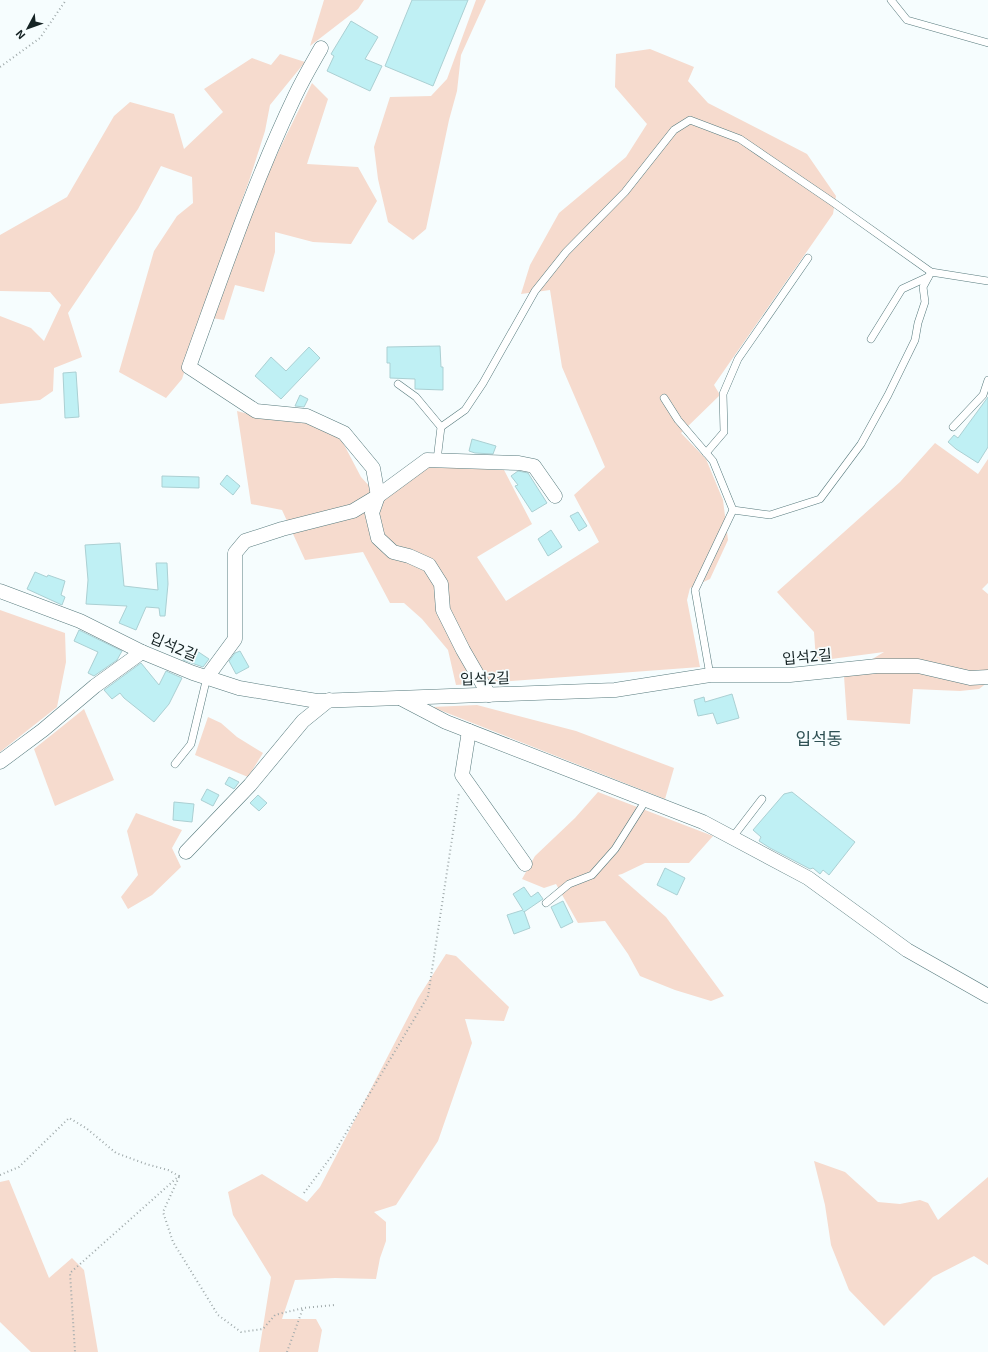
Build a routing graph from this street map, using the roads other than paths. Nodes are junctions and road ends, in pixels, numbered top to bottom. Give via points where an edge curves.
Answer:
1 (891, 0) edge
2 (988, 43) edge
3 (321, 48) dead end
4 (808, 258) dead end
5 (930, 275) junction
6 (988, 281) edge
7 (871, 338) dead end
8 (988, 380) edge
9 (398, 384) dead end
10 (664, 398) dead end
11 (441, 427) junction
12 (953, 427) dead end
13 (706, 453) junction
14 (437, 460) junction
15 (378, 496) junction
16 (555, 496) dead end
17 (732, 510) junction
18 (0, 591) edge
19 (142, 652) junction
20 (710, 676) junction
21 (206, 677) junction
22 (988, 677) edge
23 (489, 695) junction
24 (402, 698) junction
25 (329, 700) junction
26 (469, 731) junction
27 (0, 762) edge
28 (175, 764) dead end
29 (762, 799) dead end
30 (646, 800) junction
31 (732, 838) junction
32 (186, 852) dead end
33 (525, 864) dead end
34 (546, 904) dead end
35 (988, 996) edge

1 - 2 lane via 907,20
3 - 15 street via 295,95 265,162 189,367 256,411 307,416 344,434 373,468
4 - 13 lane via 738,359 723,394 724,432
5 - 6 lane
5 - 7 lane via 902,289
5 - 11 lane via 834,203 740,139 690,120 674,130 625,192 566,252 535,291 465,410
5 - 17 lane via 924,287 925,302 915,340 888,395 861,444 820,499 770,515
8 - 12 lane via 983,395
9 - 11 lane via 416,397
10 - 13 lane via 678,420
11 - 14 lane
13 - 17 lane via 713,461
14 - 15 street via 427,460
14 - 16 street via 519,463 534,466
15 - 21 street via 353,511 282,529 245,542 235,553 235,639
15 - 23 street via 372,513 378,538 393,552 429,565 441,584 443,610
17 - 20 lane via 695,590
18 - 19 street, 입석2길 via 80,621
19 - 21 street, 입석2길
19 - 27 street
20 - 22 street, 입석2길 via 790,675 877,666 918,666 970,678
20 - 23 street, 입석2길 via 615,690
21 - 25 street, 입석2길 via 239,688 317,701
21 - 28 lane via 192,744
23 - 24 street, 입석2길
24 - 25 street, 입석2길
24 - 26 street via 446,722
25 - 32 street via 303,721 250,784
26 - 30 street
26 - 33 street via 462,775
29 - 31 lane
30 - 31 street via 703,822
30 - 34 lane via 615,849 592,875 569,884
31 - 35 street via 808,878 907,950

